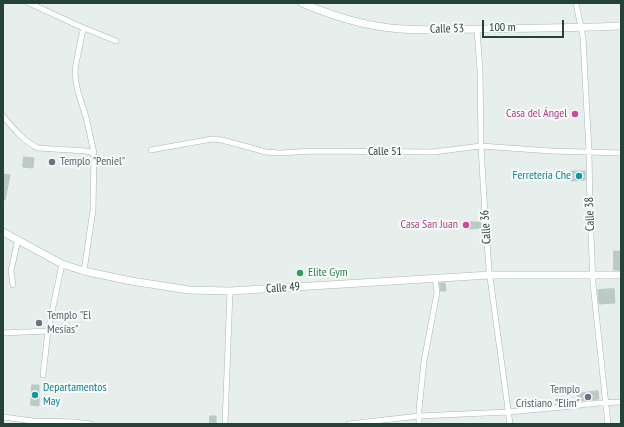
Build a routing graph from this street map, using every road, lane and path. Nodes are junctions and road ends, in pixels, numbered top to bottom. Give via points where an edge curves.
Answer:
1 (30, 3) edge
2 (302, 3) edge
3 (576, 3) edge
4 (621, 26) edge
5 (581, 27) junction
6 (84, 28) junction
7 (477, 29) junction
8 (116, 41) dead end
9 (3, 116) edge
10 (482, 146) junction
11 (151, 150) dead end
12 (589, 152) junction
13 (94, 153) junction
14 (621, 153) edge
15 (3, 232) edge
16 (18, 239) junction
17 (62, 264) junction
18 (84, 271) junction
19 (490, 275) junction
20 (592, 275) junction
21 (621, 275) edge
22 (435, 278) junction
23 (13, 285) dead end
24 (230, 291) junction
25 (48, 331) junction
26 (3, 333) edge
27 (43, 375) dead end
28 (621, 402) edge
29 (605, 403) junction
30 (508, 412) junction
31 (3, 416) edge
32 (419, 416) junction
33 (33, 423) edge
34 (90, 424) edge
35 (225, 424) edge
36 (349, 424) edge
37 (419, 424) edge
38 (510, 424) edge
39 (608, 424) edge

1 - 6 street
2 - 7 street, Calle 53 via 354,21 384,27 413,30
3 - 5 street, Calle 38
4 - 5 street, Calle 53
5 - 7 street, Calle 53
5 - 12 street, Calle 38
6 - 8 street
6 - 13 street via 75,72
7 - 10 street, Calle 36
9 - 13 street via 21,137 38,148
10 - 11 street, Calle 51 via 433,152 280,153 266,152 212,138
10 - 12 street, Calle 51
10 - 19 street, Calle 36
12 - 14 street, Calle 51
12 - 20 street, Calle 38
13 - 18 street via 93,210
15 - 16 street, Calle 49
16 - 17 street, Calle 49
16 - 23 street via 11,271
17 - 18 street, Calle 49
17 - 25 street
18 - 24 street, Calle 49 via 189,290
19 - 20 street, Calle 49
19 - 22 street, Calle 49
19 - 30 street, Calle 36
20 - 21 street, Calle 49
20 - 29 street, Calle 38
22 - 24 street, Calle 49
22 - 32 street via 437,294 424,361
24 - 35 street
25 - 26 street
25 - 27 street
28 - 29 street
29 - 30 street
29 - 39 street, Calle 38
30 - 32 street
30 - 38 street, Calle 36
31 - 33 street
32 - 36 street
32 - 37 street
33 - 34 street

